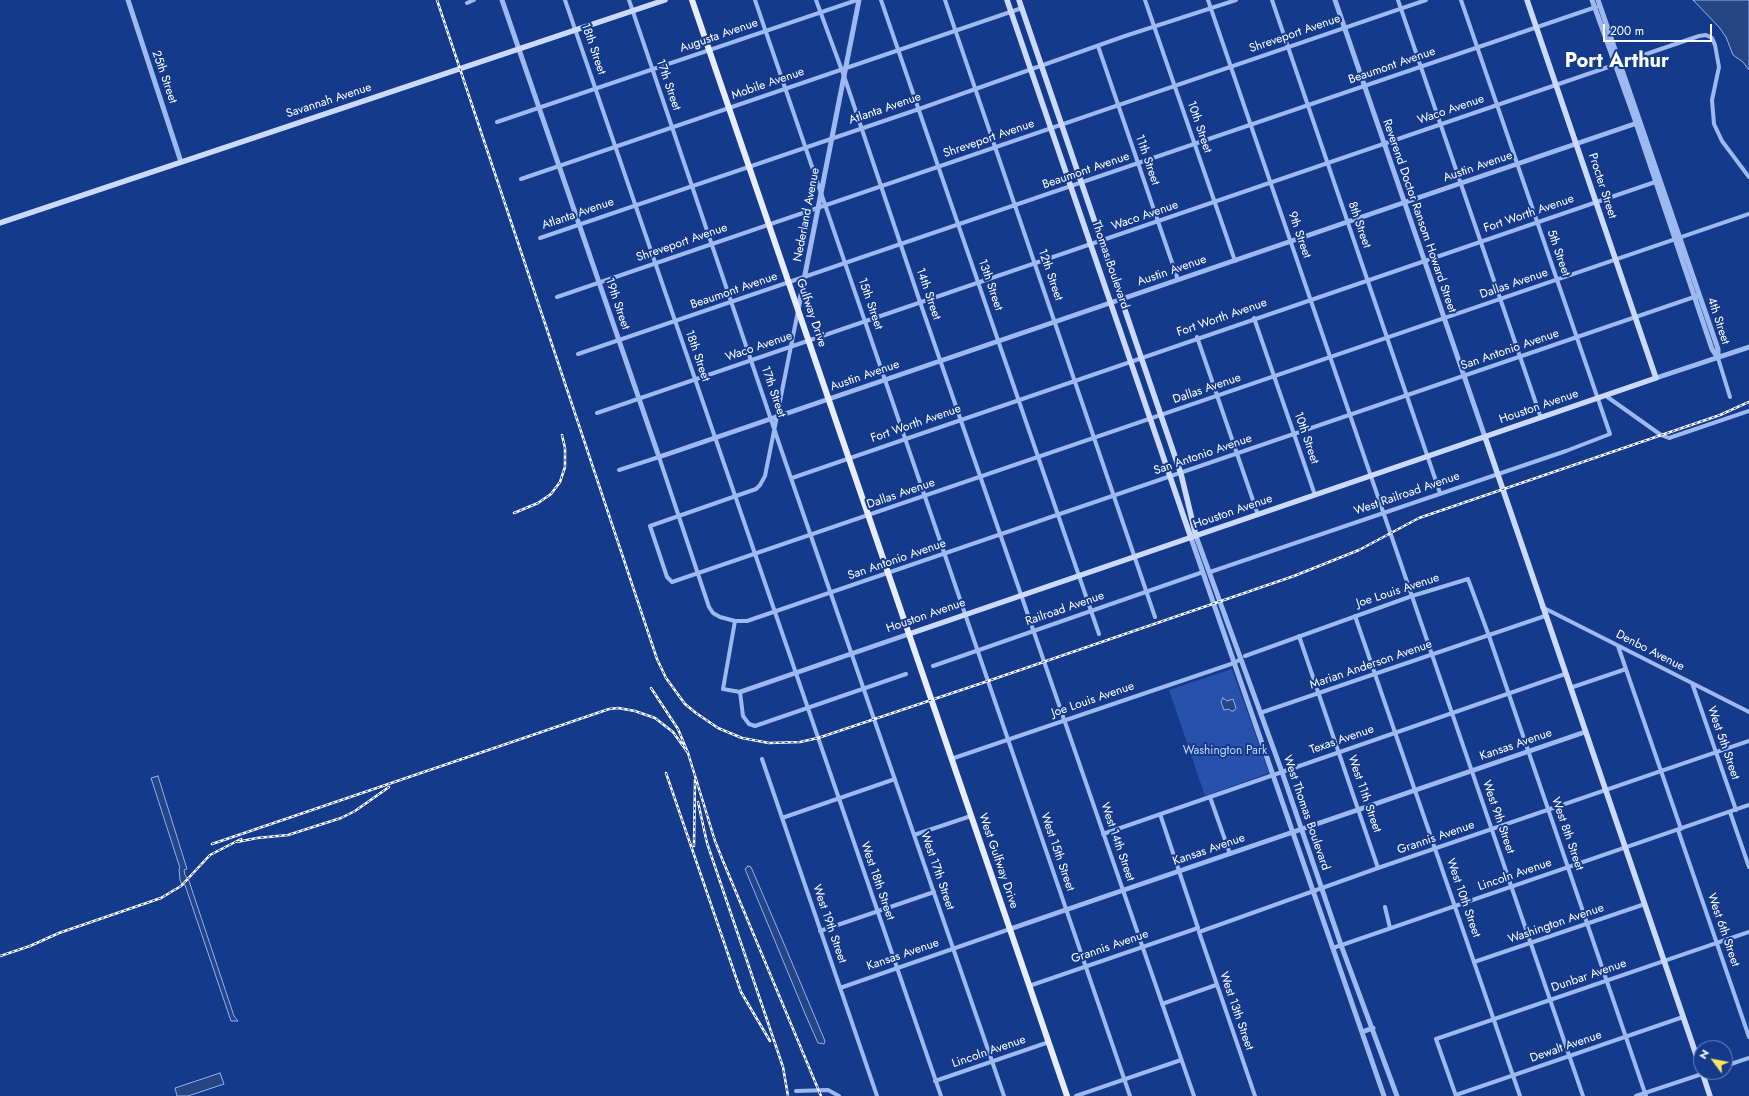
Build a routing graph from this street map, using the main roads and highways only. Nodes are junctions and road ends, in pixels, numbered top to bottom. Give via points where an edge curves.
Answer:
1 (665, 0) edge
2 (692, 0) edge
3 (1007, 0) edge
4 (1019, 0) edge
5 (1527, 0) edge
6 (0, 223) edge
7 (1656, 378) joint
8 (1485, 437) junction
9 (1194, 537) junction
10 (909, 634) junction
11 (1693, 1043) edge
12 (1706, 1080) edge
13 (1067, 1096) edge
14 (1710, 1096) edge

1 - 6 main road, Savannah Avenue
2 - 10 main road, Gulfway Drive
3 - 9 main road, Thomas Boulevard via 1130,361
4 - 9 main road, Thomas Boulevard via 1181,474
5 - 7 main road, Procter Street
7 - 8 main road, Houston Avenue
8 - 9 main road, Houston Avenue
8 - 11 main road
9 - 10 main road, Houston Avenue
10 - 13 main road, West Gulfway Drive
12 - 14 main road

